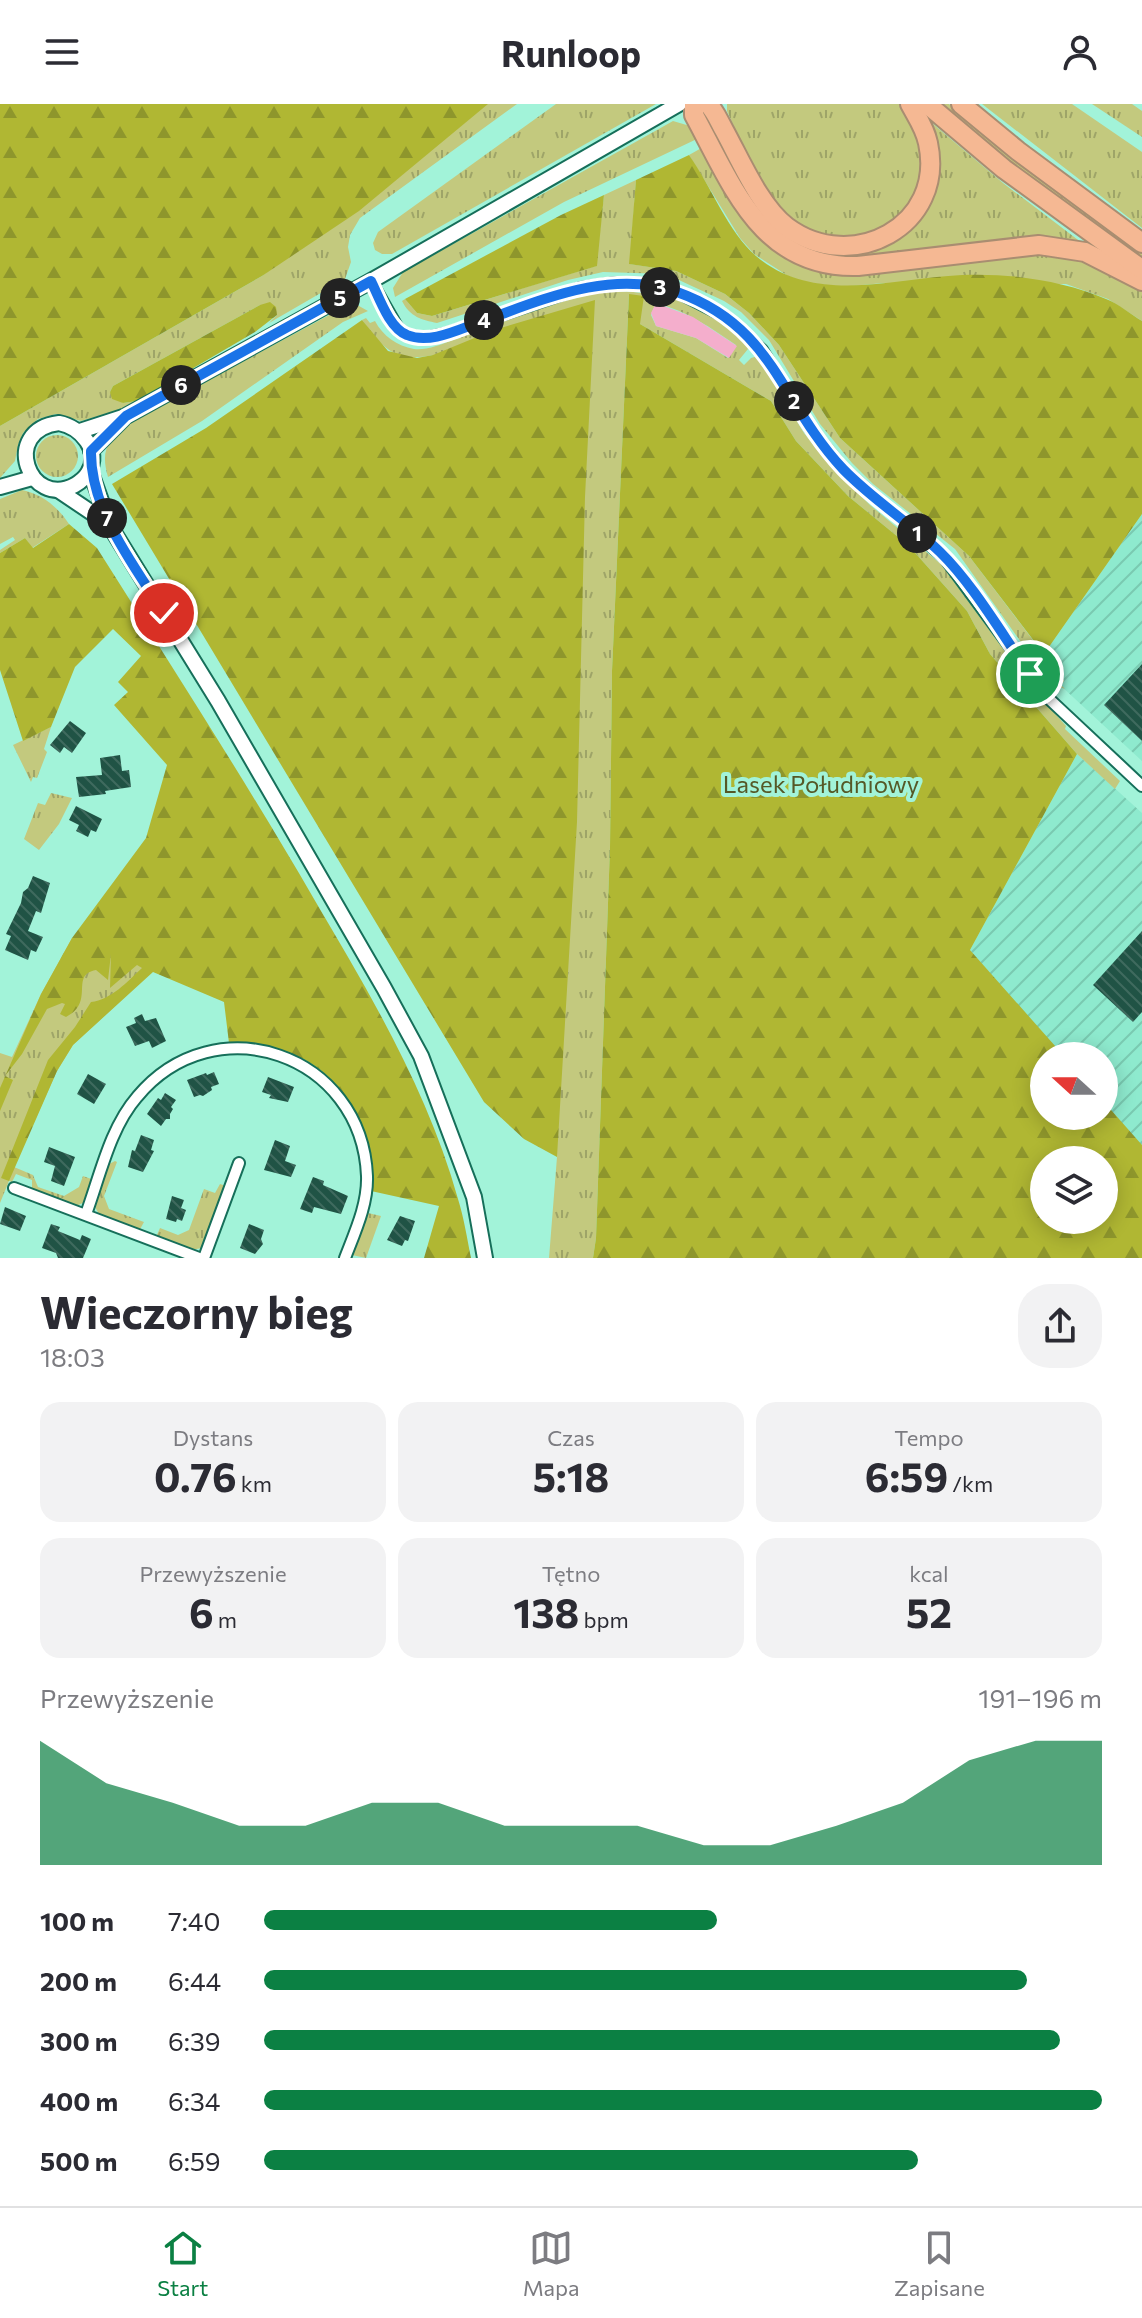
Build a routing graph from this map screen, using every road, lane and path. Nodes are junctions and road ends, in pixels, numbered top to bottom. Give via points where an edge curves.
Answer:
1 (679, 104) edge
2 (694, 104) edge
3 (708, 104) edge
4 (910, 104) edge
5 (927, 104) edge
6 (961, 104) edge
7 (1142, 243) edge
8 (1142, 270) edge
9 (371, 281) junction
10 (1142, 281) edge
11 (126, 416) junction
12 (80, 431) junction
13 (91, 451) junction
14 (90, 470) junction
15 (29, 472) junction
16 (0, 487) edge
17 (58, 490) junction
18 (110, 526) junction
19 (1142, 786) edge
20 (239, 1163) dead end
21 (14, 1188) dead end
22 (86, 1214) junction
23 (201, 1258) edge
24 (345, 1258) edge
25 (485, 1258) edge

1 - 9 main road
2 - 10 highway via 694,115 754,218 791,253 815,263 858,266 1039,245 1085,252
3 - 4 highway via 784,226 814,242 850,247 887,236 905,223 921,199 928,145
5 - 8 highway via 1004,169
6 - 7 highway
9 - 11 main road
9 - 19 street via 399,330 425,338 581,288 616,283 677,292 726,317 762,350 810,428 843,469 945,558 1047,697
11 - 12 main road
11 - 13 main road
12 - 13 main road
12 - 15 main road via 59,423 39,428 26,445
13 - 14 main road
14 - 17 main road via 81,481
14 - 18 main road
15 - 16 main road
15 - 17 main road via 46,488
17 - 18 main road
18 - 25 main road via 218,701 421,1056 474,1197
20 - 23 street
21 - 22 street
22 - 23 street
22 - 24 street via 120,1122 148,1085 207,1051 253,1049 305,1066 345,1103 357,1128 367,1177

